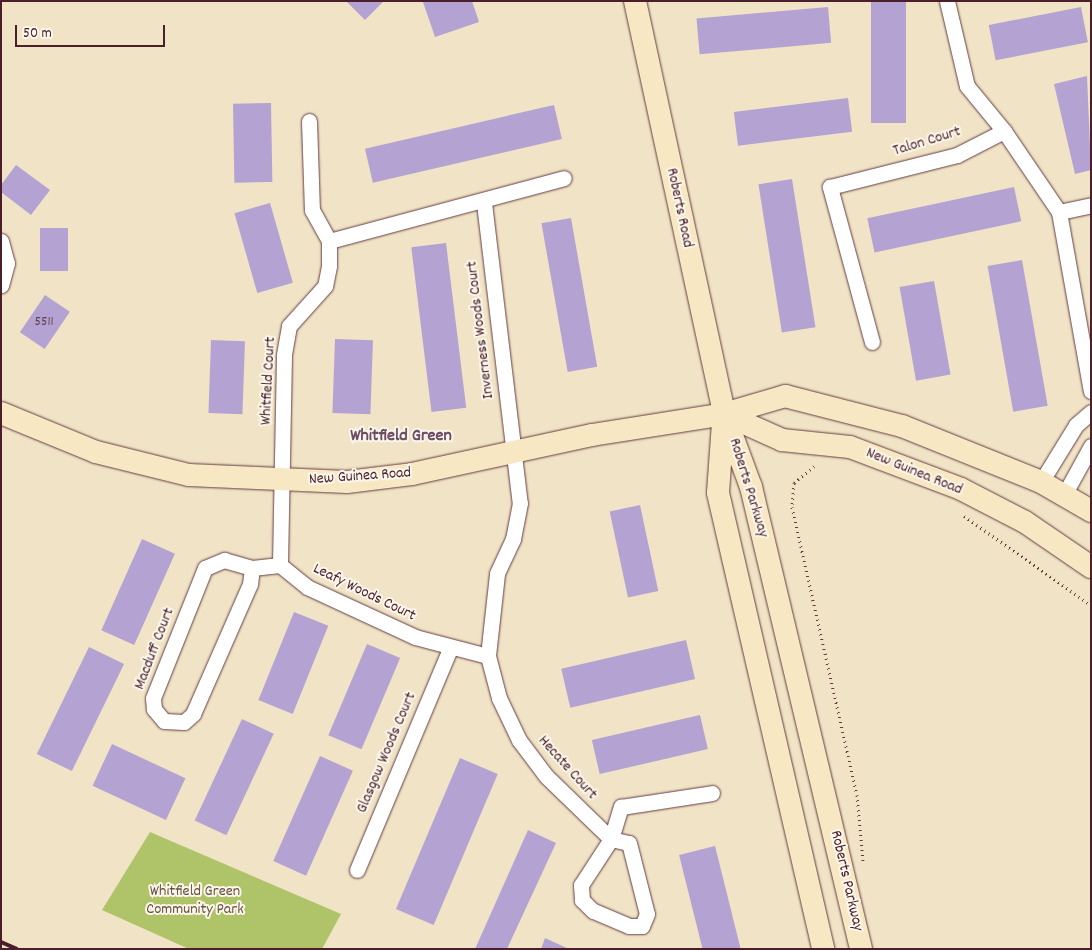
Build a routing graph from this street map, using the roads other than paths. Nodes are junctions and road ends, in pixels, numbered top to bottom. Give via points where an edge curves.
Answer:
1 (635, 1) edge
2 (947, 1) edge
3 (309, 120) dead end
4 (1004, 130) junction
5 (564, 178) dead end
6 (484, 203) junction
7 (1091, 205) edge
8 (1059, 212) junction
9 (1, 241) edge
10 (329, 241) junction
11 (1, 285) edge
12 (872, 342) dead end
13 (1091, 391) edge
14 (1091, 412) edge
15 (1, 413) edge
16 (724, 414) junction
17 (1091, 446) edge
18 (513, 452) junction
19 (283, 482) junction
20 (1040, 482) junction
21 (1064, 495) junction
22 (1091, 511) edge
23 (280, 565) junction
24 (1091, 567) edge
25 (252, 568) junction
26 (450, 649) junction
27 (488, 656) junction
28 (712, 793) dead end
29 (611, 838) junction
30 (357, 870) dead end
31 (823, 949) edge
32 (861, 949) edge

1 - 16 main road, Roberts Road
2 - 4 street via 967,86
3 - 10 street via 312,210
4 - 8 street
4 - 12 street, Talon Court via 957,154 830,187
5 - 6 street
6 - 10 street
6 - 18 street, Inverness Woods Court
7 - 8 street
8 - 13 street
9 - 11 street via 6,263
10 - 19 street, Whitfield Court via 325,286 289,326 284,355
14 - 20 street via 1076,425
15 - 19 main road, New Guinea Road via 135,464 189,475
16 - 18 main road, New Guinea Road
16 - 20 main road, New Guinea Road via 785,396 814,402 902,426
16 - 24 main road, New Guinea Road via 782,440 850,447 960,489 1025,522
16 - 31 main road, Roberts Parkway via 718,493
16 - 32 main road, Roberts Parkway via 751,487
17 - 21 street
18 - 19 main road, New Guinea Road via 412,474
18 - 27 street, Hecate Court via 520,503 513,539 497,574
19 - 23 street
20 - 21 main road, New Guinea Road
21 - 22 main road, New Guinea Road
23 - 25 street, Macduff Court
23 - 26 street, Leafy Woods Court via 307,587
25 - 25 street, Macduff Court via 224,560 206,568 153,698 154,709 164,721 184,722 193,714 250,584
26 - 27 street, Leafy Woods Court
26 - 30 street, Glasgow Woods Court
27 - 29 street, Hecate Court via 499,698 519,740 546,776
28 - 29 street, Hecate Court via 621,807
29 - 29 street, Hecate Court via 581,885 582,900 593,911 629,926 642,926 647,914 629,843

